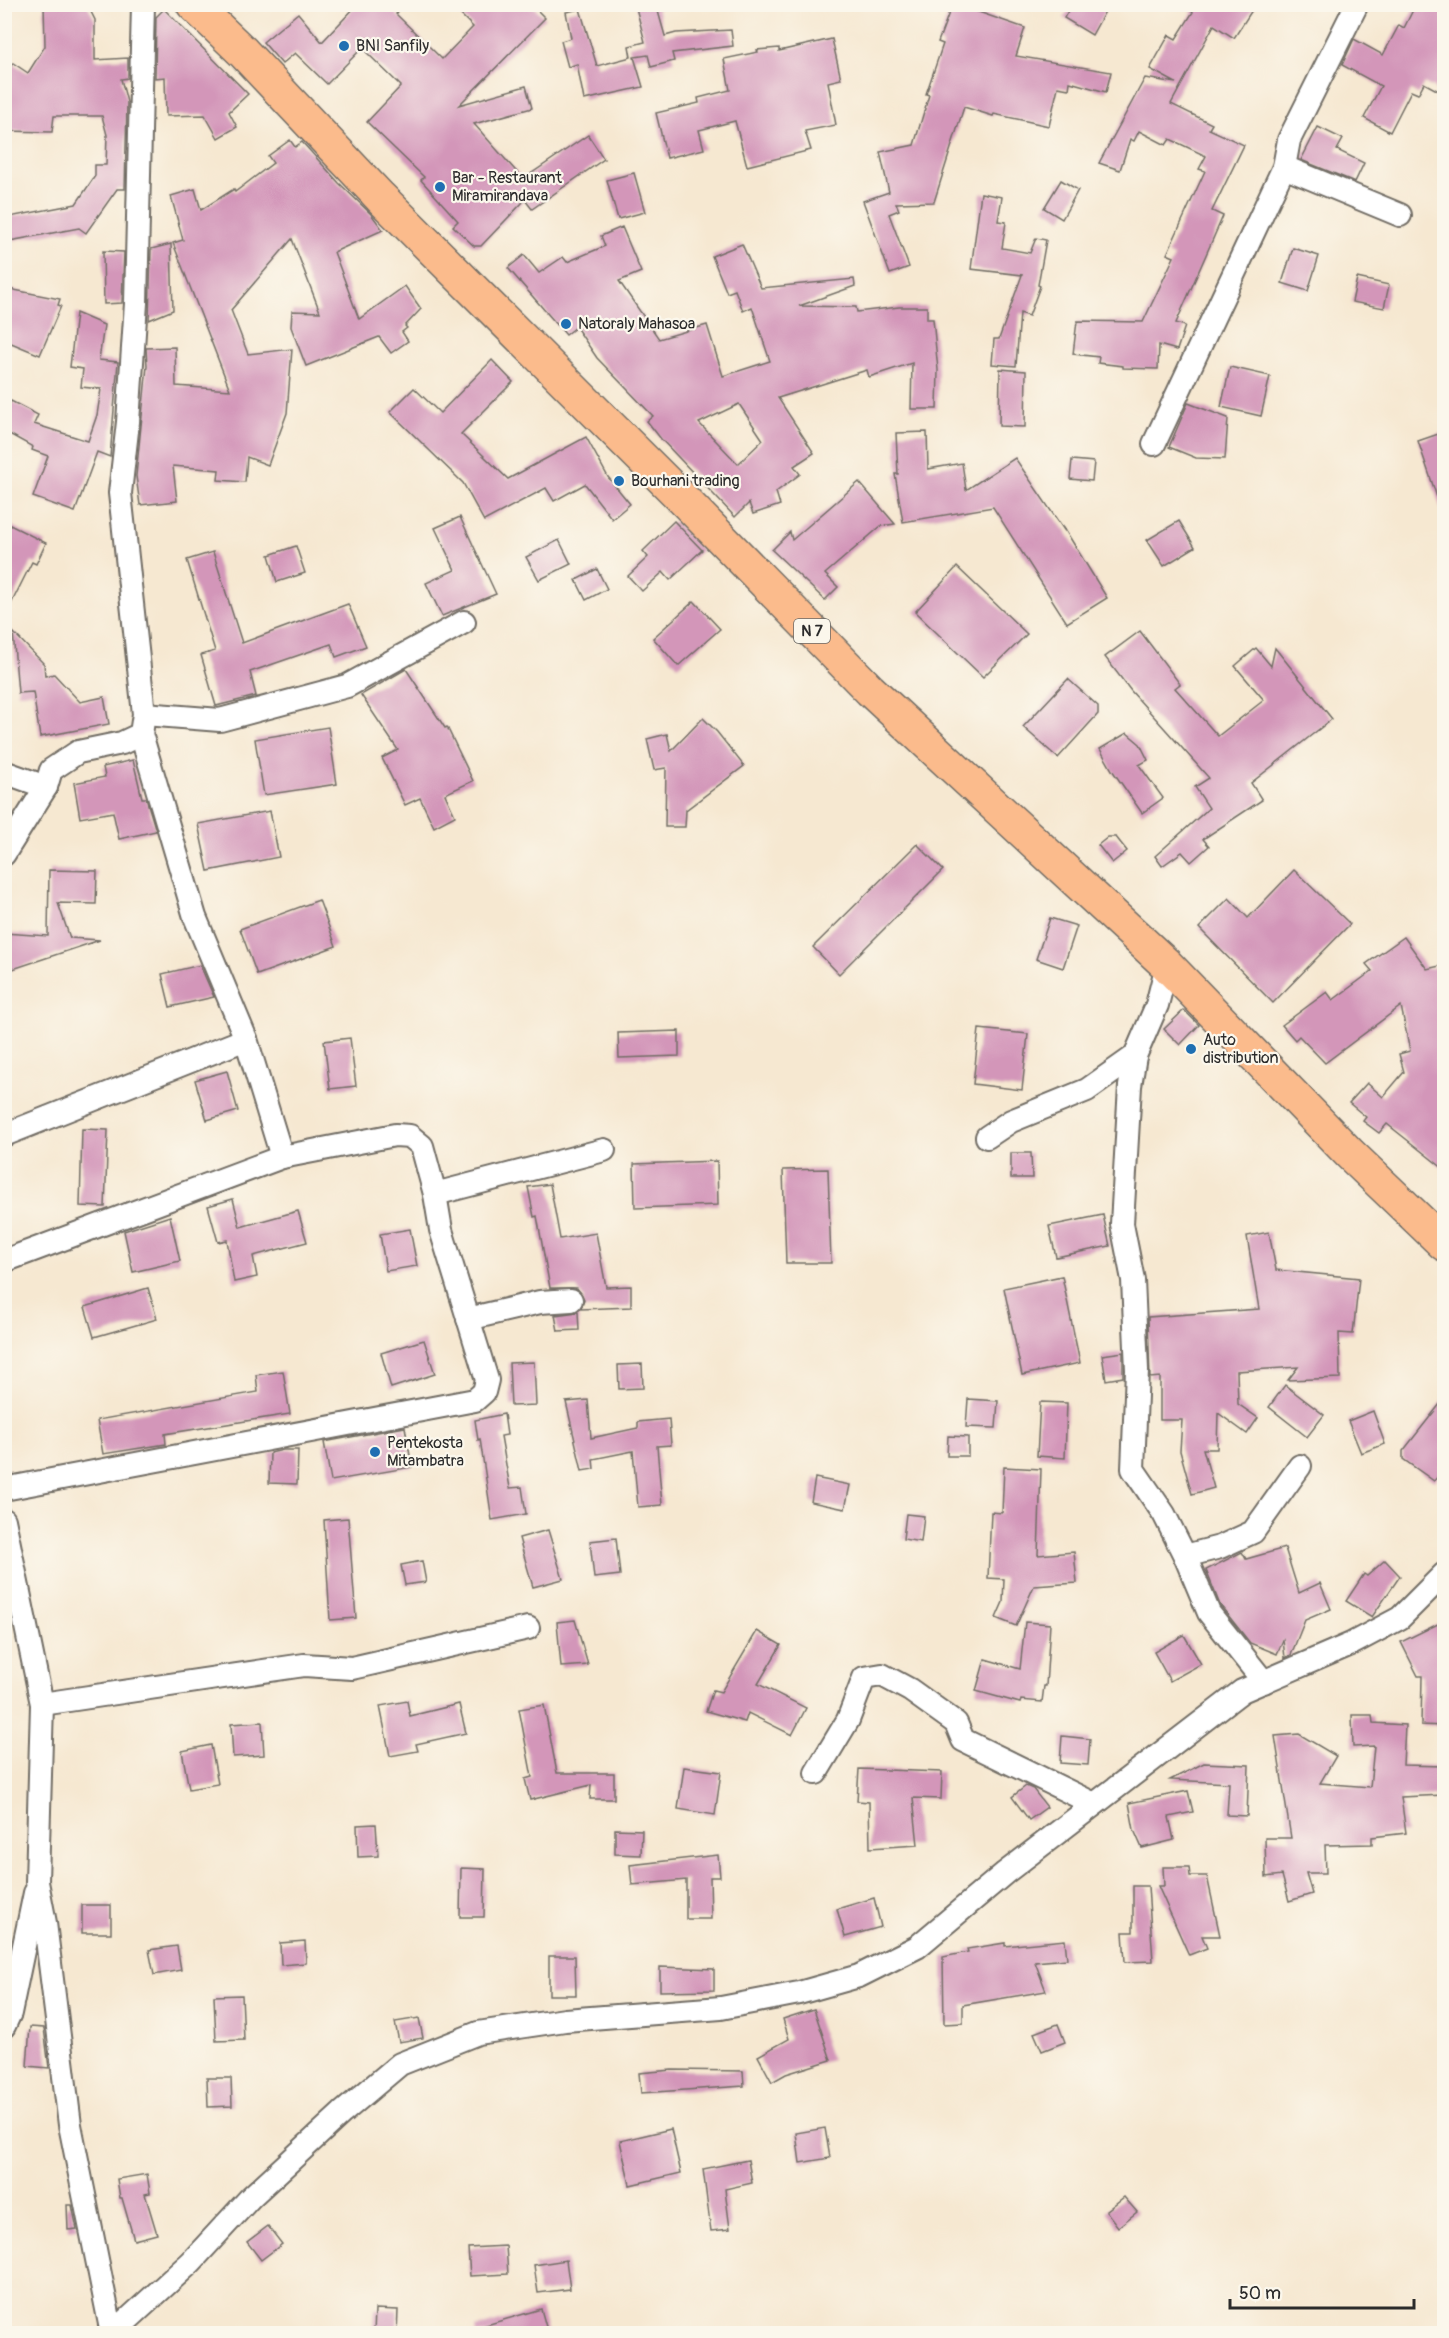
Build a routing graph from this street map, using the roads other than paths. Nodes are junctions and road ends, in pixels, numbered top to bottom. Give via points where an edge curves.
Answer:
1 (143, 4) edge
2 (193, 4) edge
3 (1357, 4) edge
4 (1284, 167) junction
5 (1400, 215) dead end
6 (1154, 444) dead end
7 (464, 622) dead end
8 (143, 724) junction
9 (4, 772) edge
10 (46, 787) junction
11 (4, 854) edge
12 (1167, 965) junction
13 (246, 1039) junction
14 (1135, 1056) junction
15 (4, 1135) edge
16 (987, 1137) dead end
17 (604, 1150) dead end
18 (282, 1157) junction
19 (435, 1194) junction
20 (1444, 1244) edge
21 (4, 1261) edge
22 (571, 1300) dead end
23 (468, 1319) junction
24 (1300, 1466) dead end
25 (4, 1489) edge
26 (4, 1520) edge
27 (1185, 1556) junction
28 (1444, 1574) edge
29 (528, 1628) dead end
30 (1264, 1682) junction
31 (42, 1704) junction
32 (816, 1773) dead end
33 (1094, 1804) junction
34 (37, 1882) junction
35 (4, 2026) edge
36 (112, 2334) edge

1 - 8 street via 136,303 120,493
2 - 12 main road, N 7 via 870,690
3 - 4 street via 1289,140
4 - 5 street
4 - 6 street
7 - 8 street via 347,686 220,720
8 - 10 street via 122,743 78,752 51,770
8 - 13 street via 195,917
9 - 10 street
10 - 11 street
12 - 14 street
12 - 20 main road, N 7 via 1350,1154
13 - 15 street
13 - 18 street
14 - 16 street via 1087,1090 1011,1121
14 - 27 street via 1122,1224 1132,1280 1136,1347 1133,1469 1164,1514
17 - 19 street
18 - 19 street via 395,1135 410,1136 422,1146
18 - 21 street
19 - 23 street via 441,1230
22 - 23 street via 540,1302
23 - 25 street via 487,1380 484,1392 475,1400
24 - 27 street via 1253,1532 1220,1547
26 - 31 street
27 - 30 street via 1209,1612
28 - 30 street via 1400,1618
29 - 31 street via 351,1668 304,1665
30 - 33 street via 1242,1691
31 - 34 street
32 - 33 street via 848,1720 864,1678 882,1675 956,1723 963,1740
33 - 36 street via 917,1947 859,1976 799,1993 721,2008 565,2020 478,2032 400,2064 251,2197 191,2262
34 - 35 street
34 - 36 street via 70,2125

